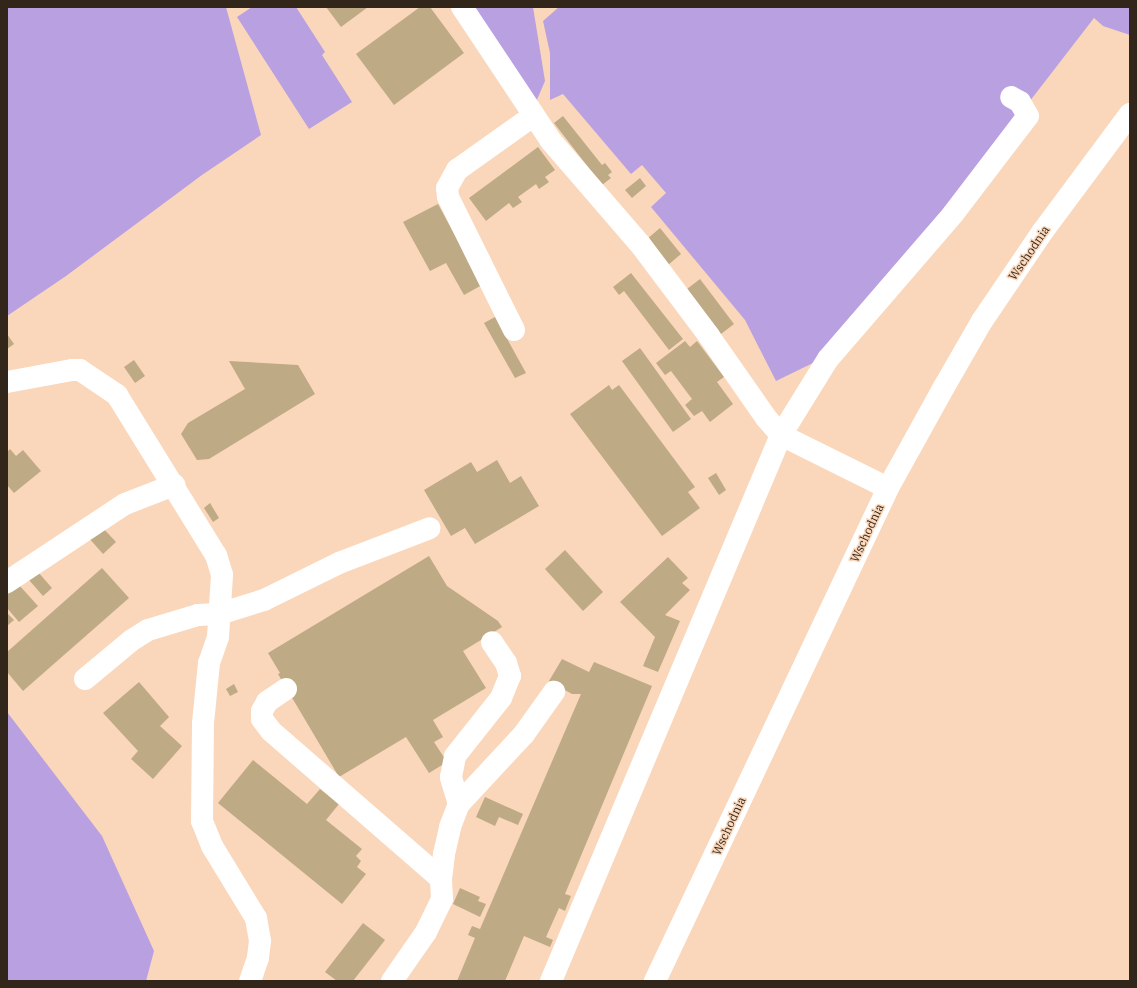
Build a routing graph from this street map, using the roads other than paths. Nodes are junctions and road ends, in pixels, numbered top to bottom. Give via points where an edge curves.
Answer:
1 (462, 7) edge
2 (1011, 97) dead end
3 (1130, 114) edge
4 (533, 116) junction
5 (514, 330) dead end
6 (7, 382) edge
7 (781, 435) junction
8 (174, 485) junction
9 (888, 488) junction
10 (430, 528) dead end
11 (7, 582) edge
12 (219, 614) junction
13 (492, 642) dead end
14 (85, 679) dead end
15 (286, 689) dead end
16 (554, 692) dead end
17 (459, 804) junction
18 (440, 879) junction
19 (250, 981) edge
20 (392, 981) edge
21 (551, 981) edge
22 (655, 981) edge

1 - 4 street
2 - 7 street via 1020,102 1028,116 953,214 828,359
3 - 9 street, Wschodnia via 1043,231 982,321
4 - 5 street via 457,170 447,188 448,197
4 - 7 street via 555,146 640,244 709,336 766,419
6 - 8 street via 72,370 87,372 117,395 128,408
7 - 9 street
7 - 21 street
8 - 11 street via 125,504
8 - 12 street via 216,554 222,575
9 - 22 street, Wschodnia
10 - 12 street via 339,563 264,600
12 - 14 street via 198,615 148,630
12 - 19 street via 218,637 209,663 203,723 202,821 212,846 256,918 259,929 258,958
13 - 17 street via 506,663 510,676 501,698 455,756 450,777
15 - 18 street via 267,702 262,711 262,719 271,731
16 - 17 street via 524,734
17 - 18 street via 450,827
18 - 20 street via 442,898 406,964

